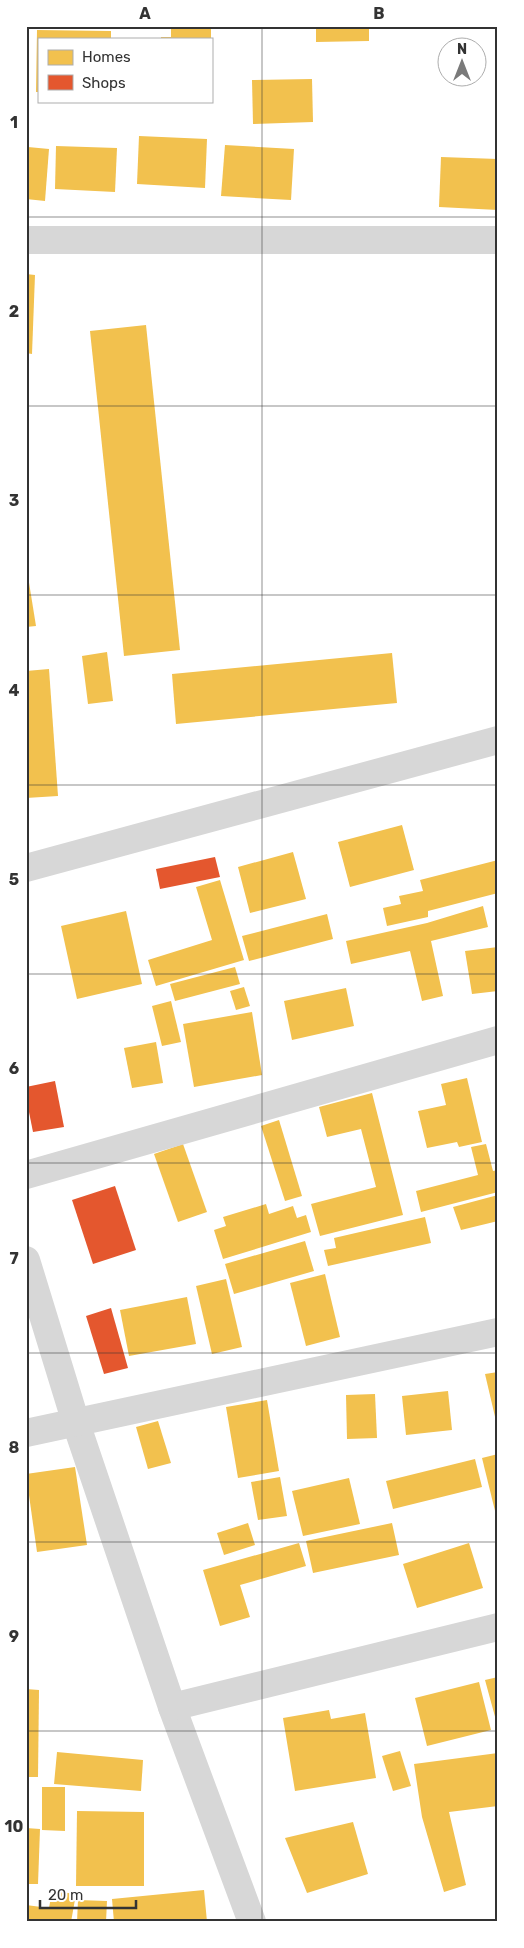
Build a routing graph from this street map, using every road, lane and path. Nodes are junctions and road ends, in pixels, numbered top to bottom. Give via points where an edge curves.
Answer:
1 (26, 240) edge
2 (498, 240) edge
3 (498, 740) edge
4 (26, 868) edge
5 (498, 1040) edge
6 (26, 1175) edge
7 (26, 1260) edge
8 (498, 1332) edge
9 (76, 1423) junction
10 (26, 1433) edge
11 (498, 1627) edge
12 (172, 1707) junction
13 (252, 1922) edge

1 - 2 street
3 - 4 street
5 - 6 street
7 - 9 street
8 - 9 street
9 - 10 street
9 - 12 street
11 - 12 street
12 - 13 street

